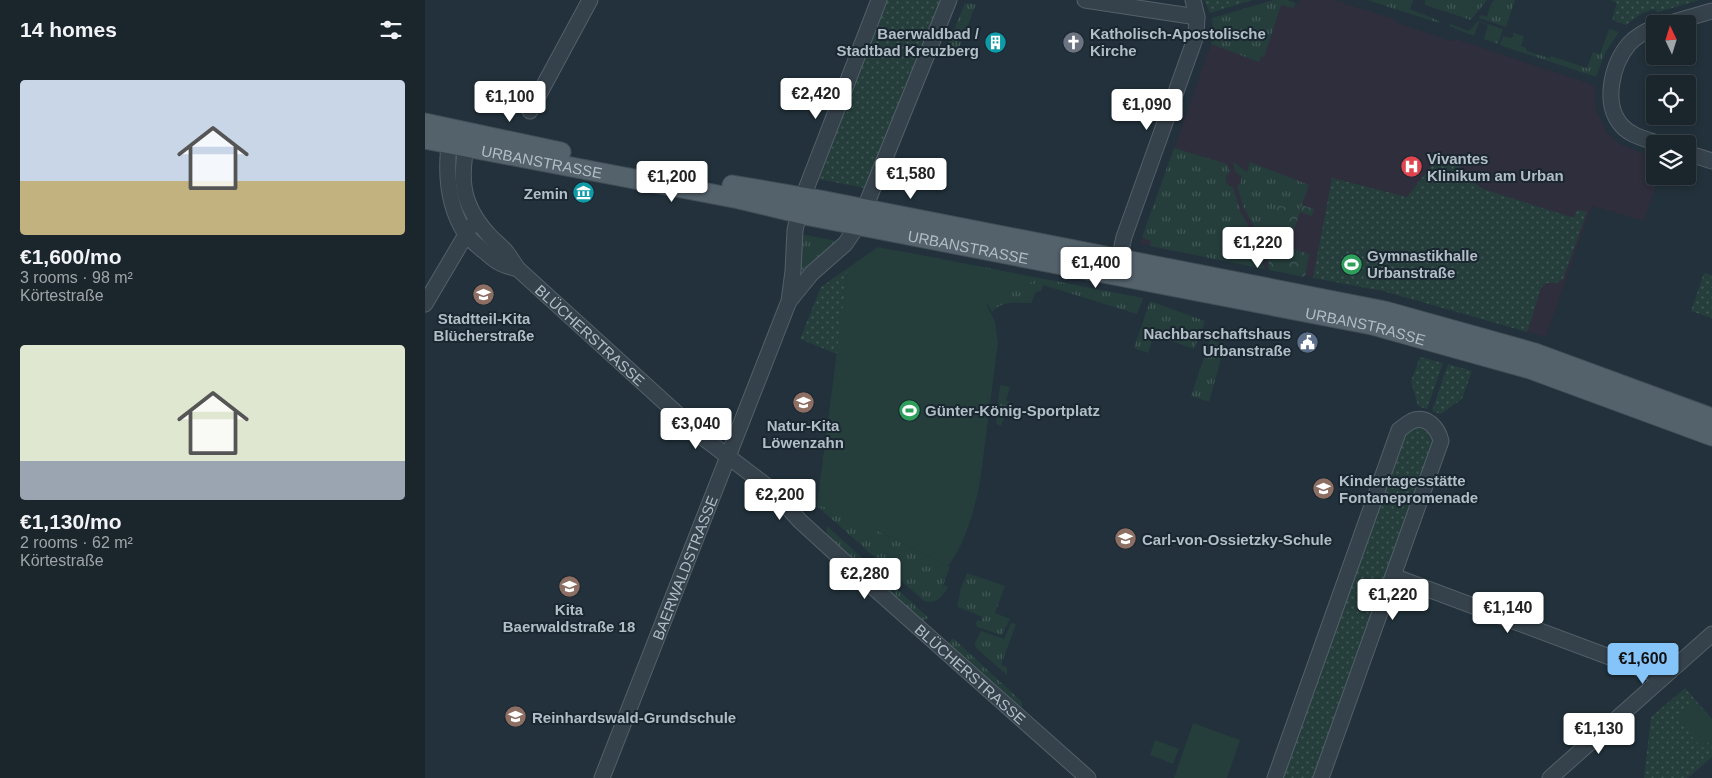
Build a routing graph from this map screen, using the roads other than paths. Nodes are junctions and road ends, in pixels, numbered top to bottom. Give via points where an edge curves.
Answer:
1 (590, 0) edge
2 (879, 0) edge
3 (949, 0) edge
4 (1085, 0) edge
5 (1193, 0) edge
6 (1712, 11) edge
7 (1696, 16) edge
8 (1197, 17) junction
9 (1646, 33) edge
10 (530, 111) dead end
11 (425, 123) edge
12 (459, 138) junction
13 (425, 139) edge
14 (1646, 139) edge
15 (1696, 156) edge
16 (1712, 161) edge
17 (801, 205) junction
18 (862, 217) junction
19 (476, 219) junction
20 (465, 234) junction
21 (1117, 267) junction
22 (518, 269) junction
23 (789, 301) junction
24 (425, 304) edge
25 (1712, 418) edge
26 (1712, 436) edge
27 (728, 456) junction
28 (1393, 576) junction
29 (1712, 634) edge
30 (1663, 677) junction
31 (602, 778) edge
32 (1088, 778) edge
33 (1275, 778) edge
34 (1321, 778) edge
35 (1550, 778) edge

1 - 10 street
2 - 17 street, BAERWALDSTRASSE
3 - 18 street, BAERWALDSTRASSE
4 - 8 street
5 - 8 street
6 - 7 street
8 - 21 street via 1196,36 1124,237
9 - 14 street via 1629,44 1621,56 1613,78 1611,102 1615,117 1629,132
11 - 12 main road
12 - 13 main road
12 - 17 main road, URBANSTRASSE via 729,197
12 - 19 street, BLÜCHERSTRASSE via 464,191
12 - 20 street, BLÜCHERSTRASSE via 447,162 449,189
15 - 16 street
17 - 18 main road, URBANSTRASSE
17 - 23 street, BAERWALDSTRASSE via 795,230
18 - 21 main road, URBANSTRASSE
18 - 23 street, BAERWALDSTRASSE via 845,244 812,273
19 - 20 street
19 - 22 street, BLÜCHERSTRASSE via 507,252
20 - 22 street, BLÜCHERSTRASSE via 498,263
20 - 24 street
21 - 25 main road, URBANSTRASSE via 1363,306 1409,317 1548,358
21 - 26 main road, URBANSTRASSE via 1396,331 1530,369
22 - 27 street, BLÜCHERSTRASSE
23 - 27 street, BAERWALDSTRASSE
27 - 31 street, BAERWALDSTRASSE
27 - 32 street, BLÜCHERSTRASSE via 772,490 847,564
28 - 30 street
28 - 33 street via 1441,441 1439,433 1425,421 1411,421 1399,430
28 - 34 street
29 - 30 street
30 - 35 street

